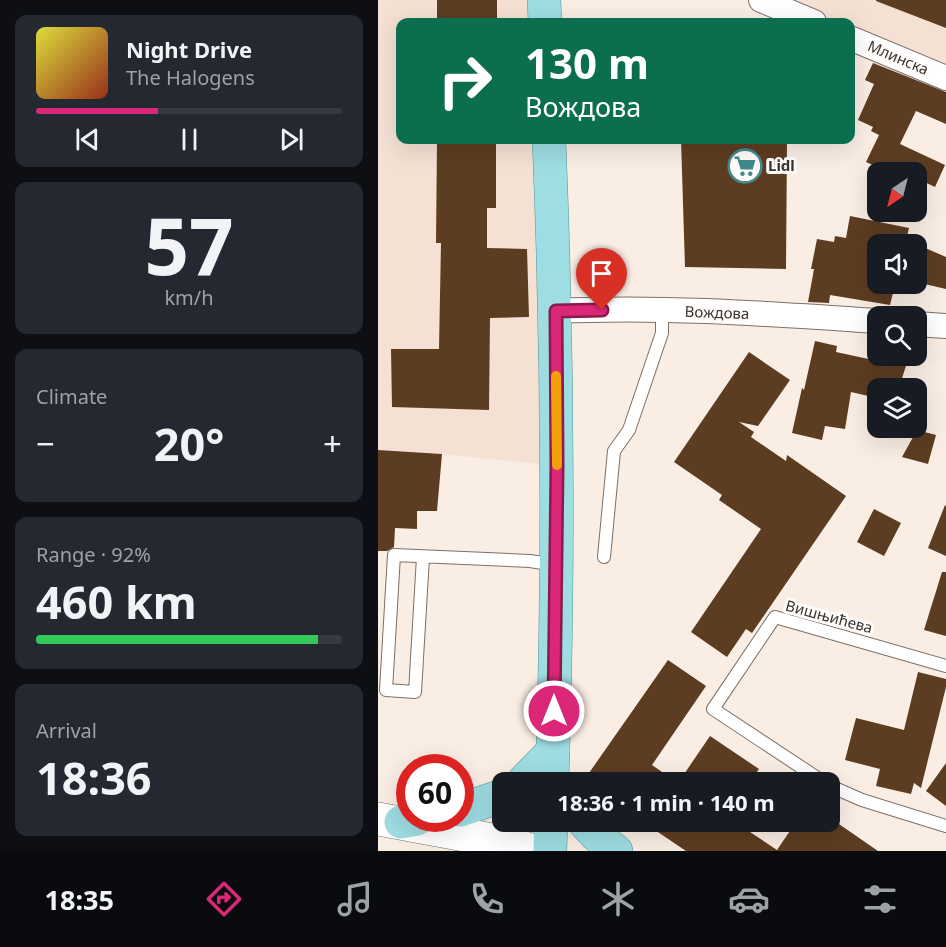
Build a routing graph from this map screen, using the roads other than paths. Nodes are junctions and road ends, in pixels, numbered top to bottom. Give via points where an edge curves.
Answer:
1 (544, 0) edge
2 (551, 0) edge
3 (761, 0) edge
4 (545, 18) edge
5 (546, 18) edge
6 (804, 18) edge
7 (855, 40) edge
8 (946, 78) edge
9 (549, 144) edge
10 (556, 311) junction
11 (662, 311) junction
12 (867, 320) edge
13 (927, 325) edge
14 (946, 326) edge
15 (423, 557) junction
16 (604, 558) dead end
17 (555, 565) junction
18 (946, 666) edge
19 (553, 751) junction
20 (533, 772) edge
21 (552, 772) edge
22 (560, 772) edge
23 (808, 772) edge
24 (840, 790) edge
25 (492, 801) edge
26 (474, 806) edge
27 (946, 826) edge
28 (425, 832) edge
29 (456, 832) edge
30 (551, 832) edge
31 (593, 832) edge
32 (461, 851) edge
33 (534, 851) edge
34 (550, 851) edge
35 (616, 851) edge

1 - 4 main road
2 - 5 street
3 - 6 street
7 - 8 street, Млинска
9 - 10 main road
10 - 11 street, Вождова
10 - 17 main road
11 - 12 street, Вождова
11 - 16 lane via 662,333 629,430 614,451
13 - 14 street
15 - 15 lane via 415,692 386,690 394,555
15 - 17 lane
17 - 19 main road
18 - 23 lane, Вишњићева via 775,617 713,709
19 - 20 main road
19 - 21 main road
19 - 22 main road
24 - 27 lane
25 - 26 main road
28 - 32 street
29 - 33 street
30 - 34 main road
31 - 35 main road

